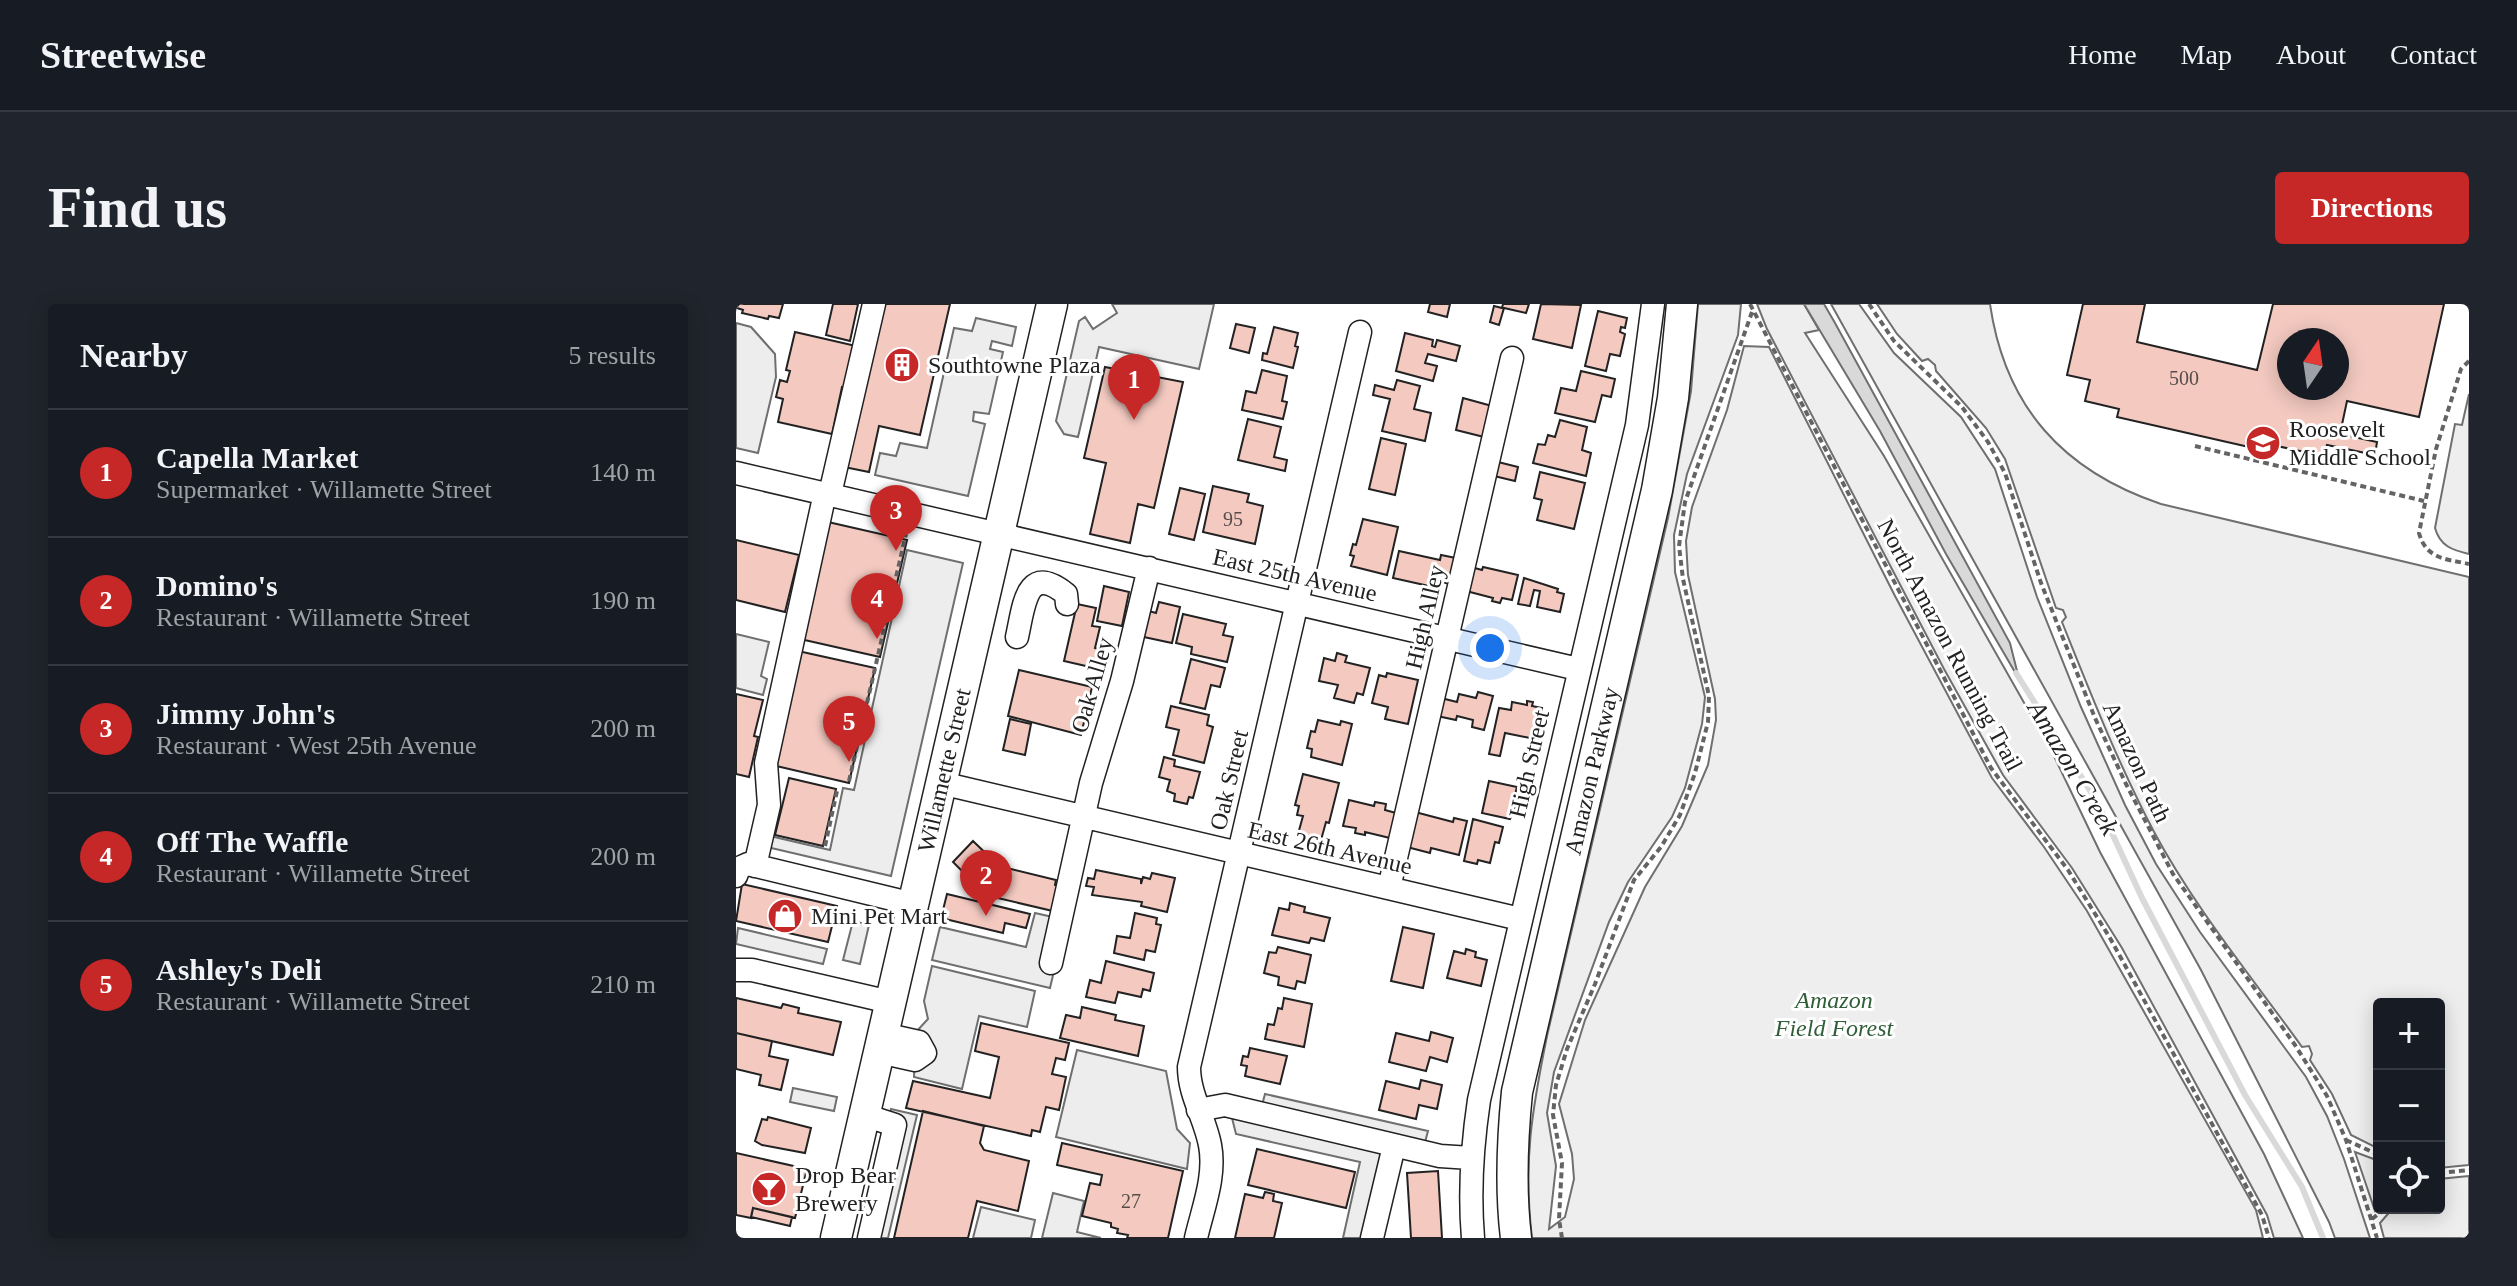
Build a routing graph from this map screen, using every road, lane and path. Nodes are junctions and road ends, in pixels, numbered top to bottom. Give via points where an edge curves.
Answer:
1 (874, 304) edge
2 (1052, 304) edge
3 (1653, 304) edge
4 (1682, 304) edge
5 (1750, 304) edge
6 (1869, 304) edge
7 (1752, 312) junction
8 (1360, 332) dead end
9 (1512, 358) dead end
10 (2469, 361) edge
11 (2195, 446) dead end
12 (736, 473) edge
13 (828, 494) junction
14 (2424, 501) junction
15 (999, 532) junction
16 (906, 534) dead end
17 (2469, 564) edge
18 (1149, 568) junction
19 (1297, 603) junction
20 (1067, 604) dead end
21 (1017, 637) dead end
22 (1447, 638) junction
23 (1578, 669) junction
24 (849, 781) dead end
25 (941, 783) junction
26 (837, 791) dead end
27 (1084, 817) junction
28 (825, 846) dead end
29 (1239, 854) junction
30 (745, 871) edge
31 (1389, 888) junction
32 (913, 904) junction
33 (1520, 919) junction
34 (1051, 963) dead end
35 (736, 970) edge
36 (890, 1002) junction
37 (1198, 1110) junction
38 (864, 1115) junction
39 (2346, 1140) junction
40 (1394, 1146) junction
41 (2373, 1152) edge
42 (1471, 1158) junction
43 (2469, 1170) edge
44 (2445, 1172) edge
45 (2378, 1214) edge
46 (2371, 1219) junction
47 (836, 1238) edge
48 (869, 1238) edge
49 (1196, 1238) edge
50 (1372, 1238) edge
51 (1473, 1238) edge
52 (1516, 1238) edge
53 (1562, 1238) edge
54 (2269, 1238) edge
55 (2377, 1238) edge

1 - 13 street
2 - 15 main road, Willamette Street
3 - 23 street, High Street via 1637,425
4 - 52 main road, Amazon Parkway via 1657,490 1517,1092 1511,1173
5 - 7 path, North Amazon Running Trail
6 - 39 path, Amazon Path via 1894,341 1962,407 1988,442 2005,473 2041,583 2095,718 2151,835 2295,1045 2327,1096
7 - 53 path via 1685,502 1679,546 1707,684 1708,722 1680,815 1634,880 1556,1085 1553,1115 1562,1163
7 - 54 path, North Amazon Running Trail via 1991,768 2068,870 2110,938 2251,1192
8 - 19 street, Oak Street
9 - 22 street, High Alley
10 - 14 path via 2461,369
11 - 14 path
12 - 13 street, East 25th Avenue
13 - 15 street, East 25th Avenue
13 - 30 street via 766,763 769,805
14 - 17 path via 2419,533 2423,546 2436,556
15 - 18 street, East 25th Avenue
15 - 25 main road, Willamette Street
16 - 24 path
18 - 19 street, East 25th Avenue
18 - 27 street, Oak Alley
19 - 22 street, East 25th Avenue
19 - 29 street, Oak Street
20 - 21 street via 1066,594 1040,582 1027,595
22 - 23 street, East 25th Avenue
22 - 31 street, High Alley
23 - 33 street, High Street
25 - 27 street, East 26th Avenue
25 - 32 main road, Willamette Street
26 - 28 path
27 - 29 street, East 26th Avenue
27 - 34 street, Oak Alley
29 - 31 street, East 26th Avenue
29 - 37 street, Oak Street via 1189,1067
30 - 32 street
31 - 33 street, East 26th Avenue
32 - 36 main road, Willamette Street
33 - 42 street, High Street
35 - 36 street
36 - 38 main road, Willamette Street
37 - 40 street via 1225,1105
37 - 49 street, Oak Street via 1212,1163
38 - 47 main road, Willamette Street
38 - 48 street via 895,1125
39 - 41 path
39 - 46 path, Amazon Path
40 - 42 street
40 - 50 street
42 - 51 street, High Street
43 - 44 path
45 - 46 path
46 - 55 path, Amazon Path

